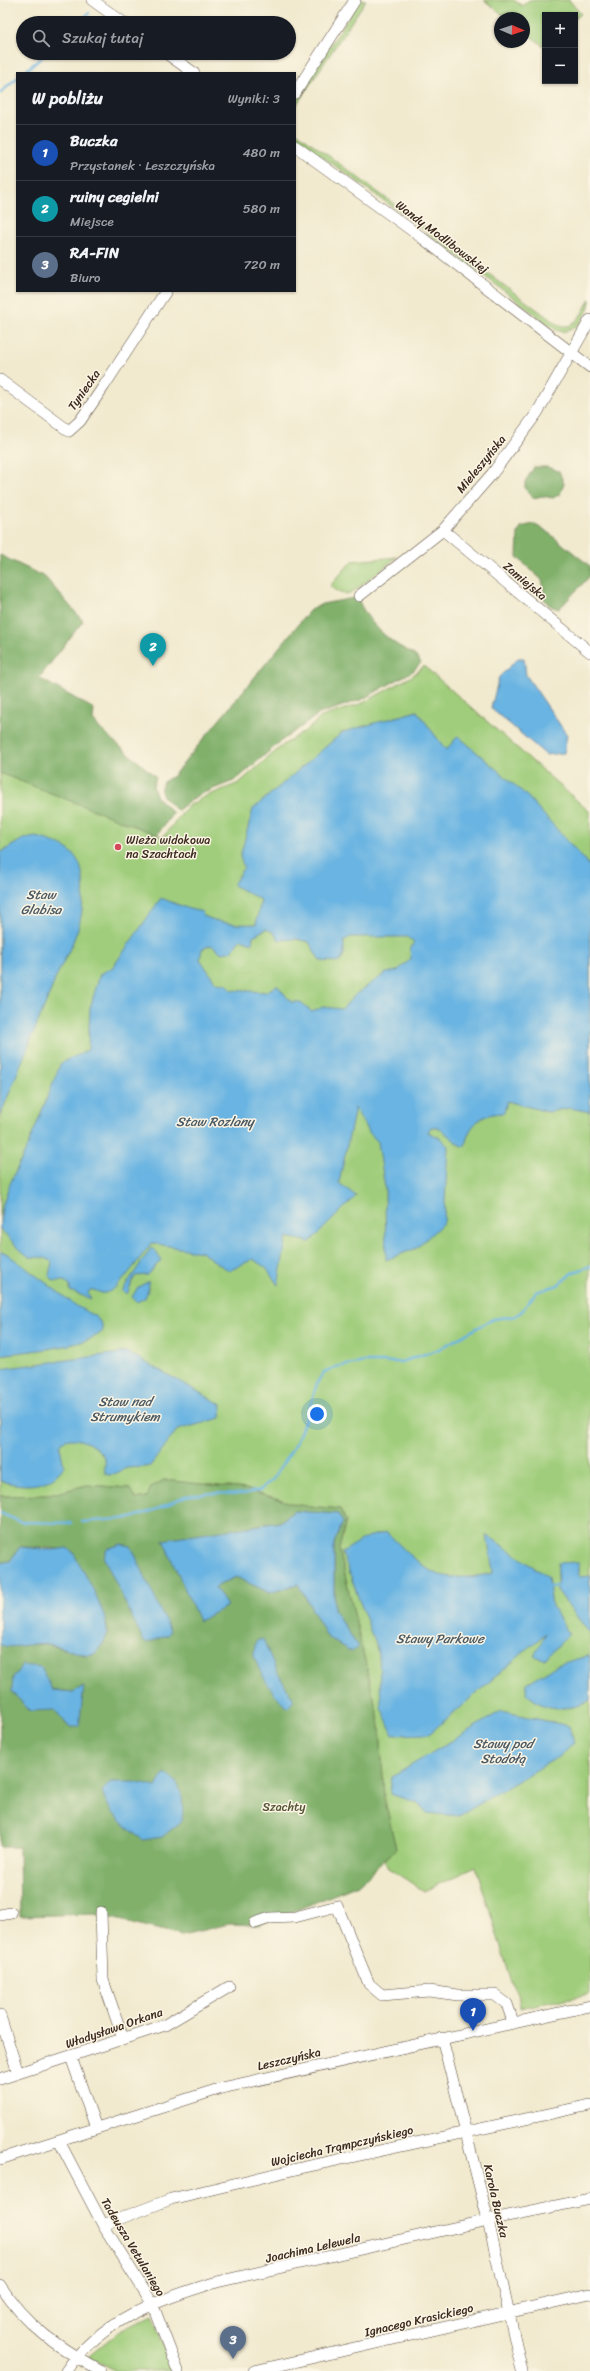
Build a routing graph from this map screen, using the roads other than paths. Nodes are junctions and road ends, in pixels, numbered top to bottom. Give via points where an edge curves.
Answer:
1 (92, 0) edge
2 (355, 0) edge
3 (114, 16) edge
4 (176, 60) edge
5 (193, 72) edge
6 (296, 91) edge
7 (296, 147) edge
8 (165, 292) edge
9 (590, 320) edge
10 (571, 351) junction
11 (590, 367) edge
12 (0, 380) edge
13 (443, 530) junction
14 (360, 596) dead end
15 (590, 652) edge
16 (101, 1912) dead end
17 (255, 1923) dead end
18 (229, 1987) dead end
19 (590, 2006) edge
20 (0, 2016) edge
21 (514, 2022) junction
22 (123, 2038) junction
23 (442, 2038) junction
24 (71, 2057) junction
25 (18, 2073) junction
26 (0, 2079) edge
27 (590, 2105) edge
28 (96, 2128) junction
29 (466, 2132) junction
30 (59, 2140) junction
31 (0, 2160) edge
32 (590, 2199) edge
33 (488, 2220) junction
34 (103, 2225) junction
35 (0, 2285) edge
36 (590, 2294) edge
37 (152, 2303) junction
38 (509, 2313) junction
39 (76, 2357) junction
40 (66, 2371) edge
41 (100, 2371) edge
42 (178, 2371) edge
43 (254, 2371) edge
44 (522, 2371) edge

1 - 3 street
2 - 6 street
4 - 5 street
7 - 10 street, Wandy Modlibowskiej via 421,237
8 - 12 street, Tyniecka via 80,421 69,430
9 - 10 street, Mieleszyńska
10 - 11 street, Wandy Modlibowskiej
10 - 13 street, Mieleszyńska via 537,413 517,442
13 - 14 street, Mieleszyńska
13 - 15 street, Zamiejska
16 - 22 street via 103,1980
17 - 21 street via 270,1918 301,1916 337,1906 369,1984 382,1995 429,1991 458,1995 495,1995 507,2004
18 - 22 street, Władysława Orkana via 165,2025
19 - 21 street, Leszczyńska
20 - 25 street
21 - 23 street, Leszczyńska
22 - 24 street, Władysława Orkana
23 - 28 street, Leszczyńska via 222,2088
23 - 29 street, Karola Buczka
24 - 25 street, Władysława Orkana
24 - 28 street
25 - 26 street, Władysława Orkana
27 - 29 street, Wojciecha Trąmpczyńskiego
28 - 30 street, Leszczyńska
29 - 33 street, Karola Buczka
29 - 34 street, Wojciecha Trąmpczyńskiego via 171,2199
30 - 31 street, Leszczyńska
30 - 34 street, Tadeusza Vetulaniego
32 - 33 street, Joachima Lelewela
33 - 37 street, Joachima Lelewela via 217,2282
33 - 38 street, Karola Buczka
34 - 37 street, Tadeusza Vetulaniego
35 - 39 street via 22,2316 53,2343
36 - 38 street, Ignacego Krasickiego
37 - 39 street, Joachima Lelewela via 123,2319
37 - 42 street, Tadeusza Vetulaniego
38 - 43 street, Ignacego Krasickiego
38 - 44 street, Karola Buczka
39 - 40 street, Joachima Lelewela
39 - 41 street

